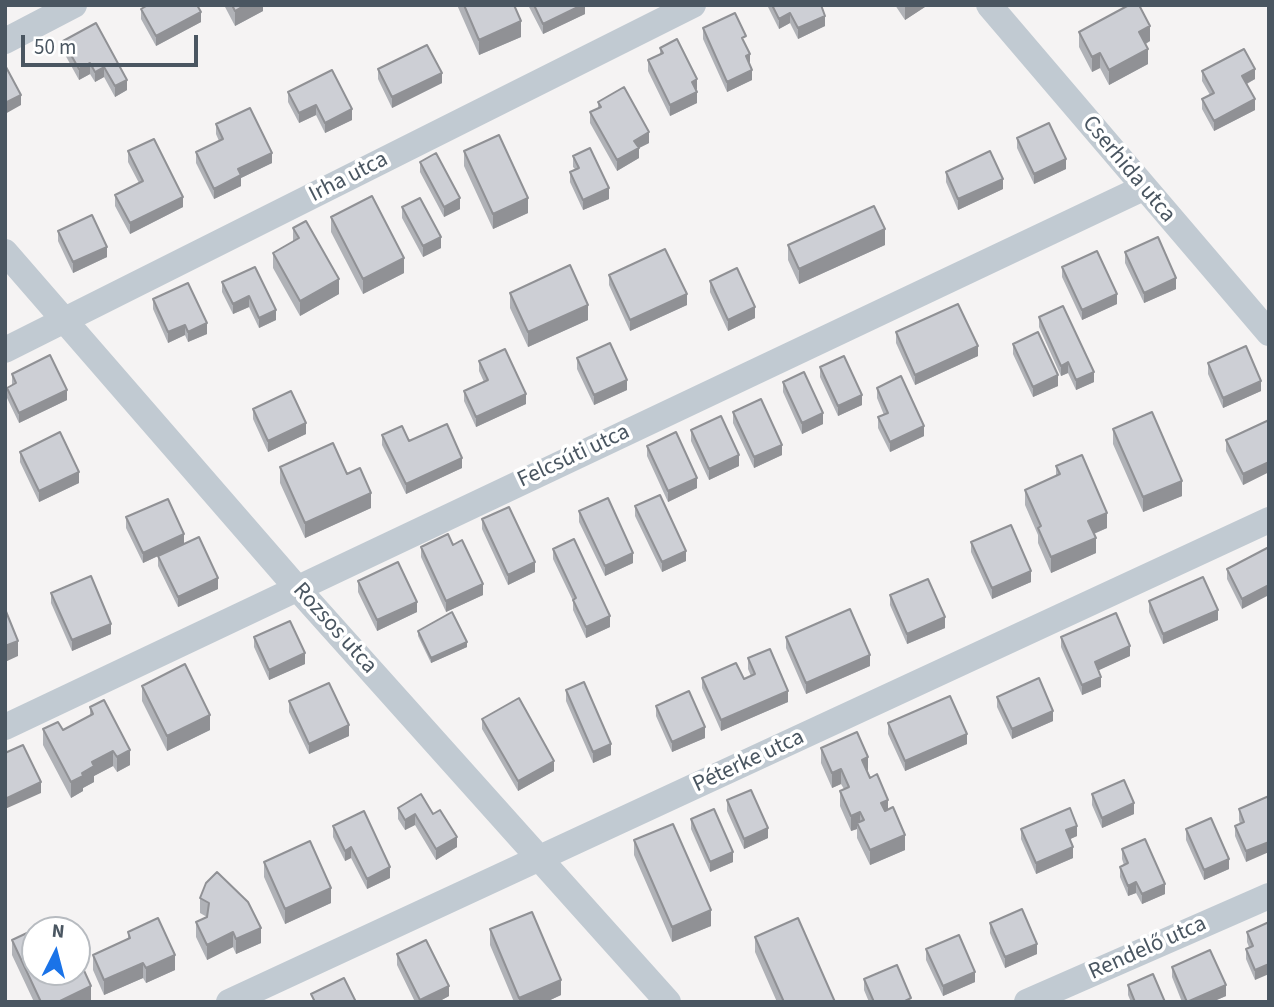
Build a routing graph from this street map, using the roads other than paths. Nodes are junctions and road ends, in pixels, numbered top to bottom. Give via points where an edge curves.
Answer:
1 (74, 5) edge
2 (693, 5) edge
3 (989, 5) edge
4 (5, 41) edge
5 (1143, 188) junction
6 (5, 252) edge
7 (64, 321) junction
8 (1269, 333) edge
9 (5, 349) edge
10 (1269, 520) edge
11 (296, 587) junction
12 (5, 727) edge
13 (541, 859) junction
14 (1269, 895) edge
15 (229, 1002) edge
16 (668, 1002) edge
17 (1027, 1002) edge

1 - 4 street
2 - 7 street, Irha utca
3 - 5 street, Cserhida utca
5 - 8 street, Cserhida utca
5 - 11 street, Felcsúti utca
6 - 7 street, Rozsos utca
7 - 9 street, Irha utca
7 - 11 street, Rozsos utca
10 - 13 street, Péterke utca
11 - 12 street, Felcsúti utca
11 - 13 street, Rozsos utca
13 - 15 street, Péterke utca
13 - 16 street, Rozsos utca
14 - 17 street, Rendelő utca

